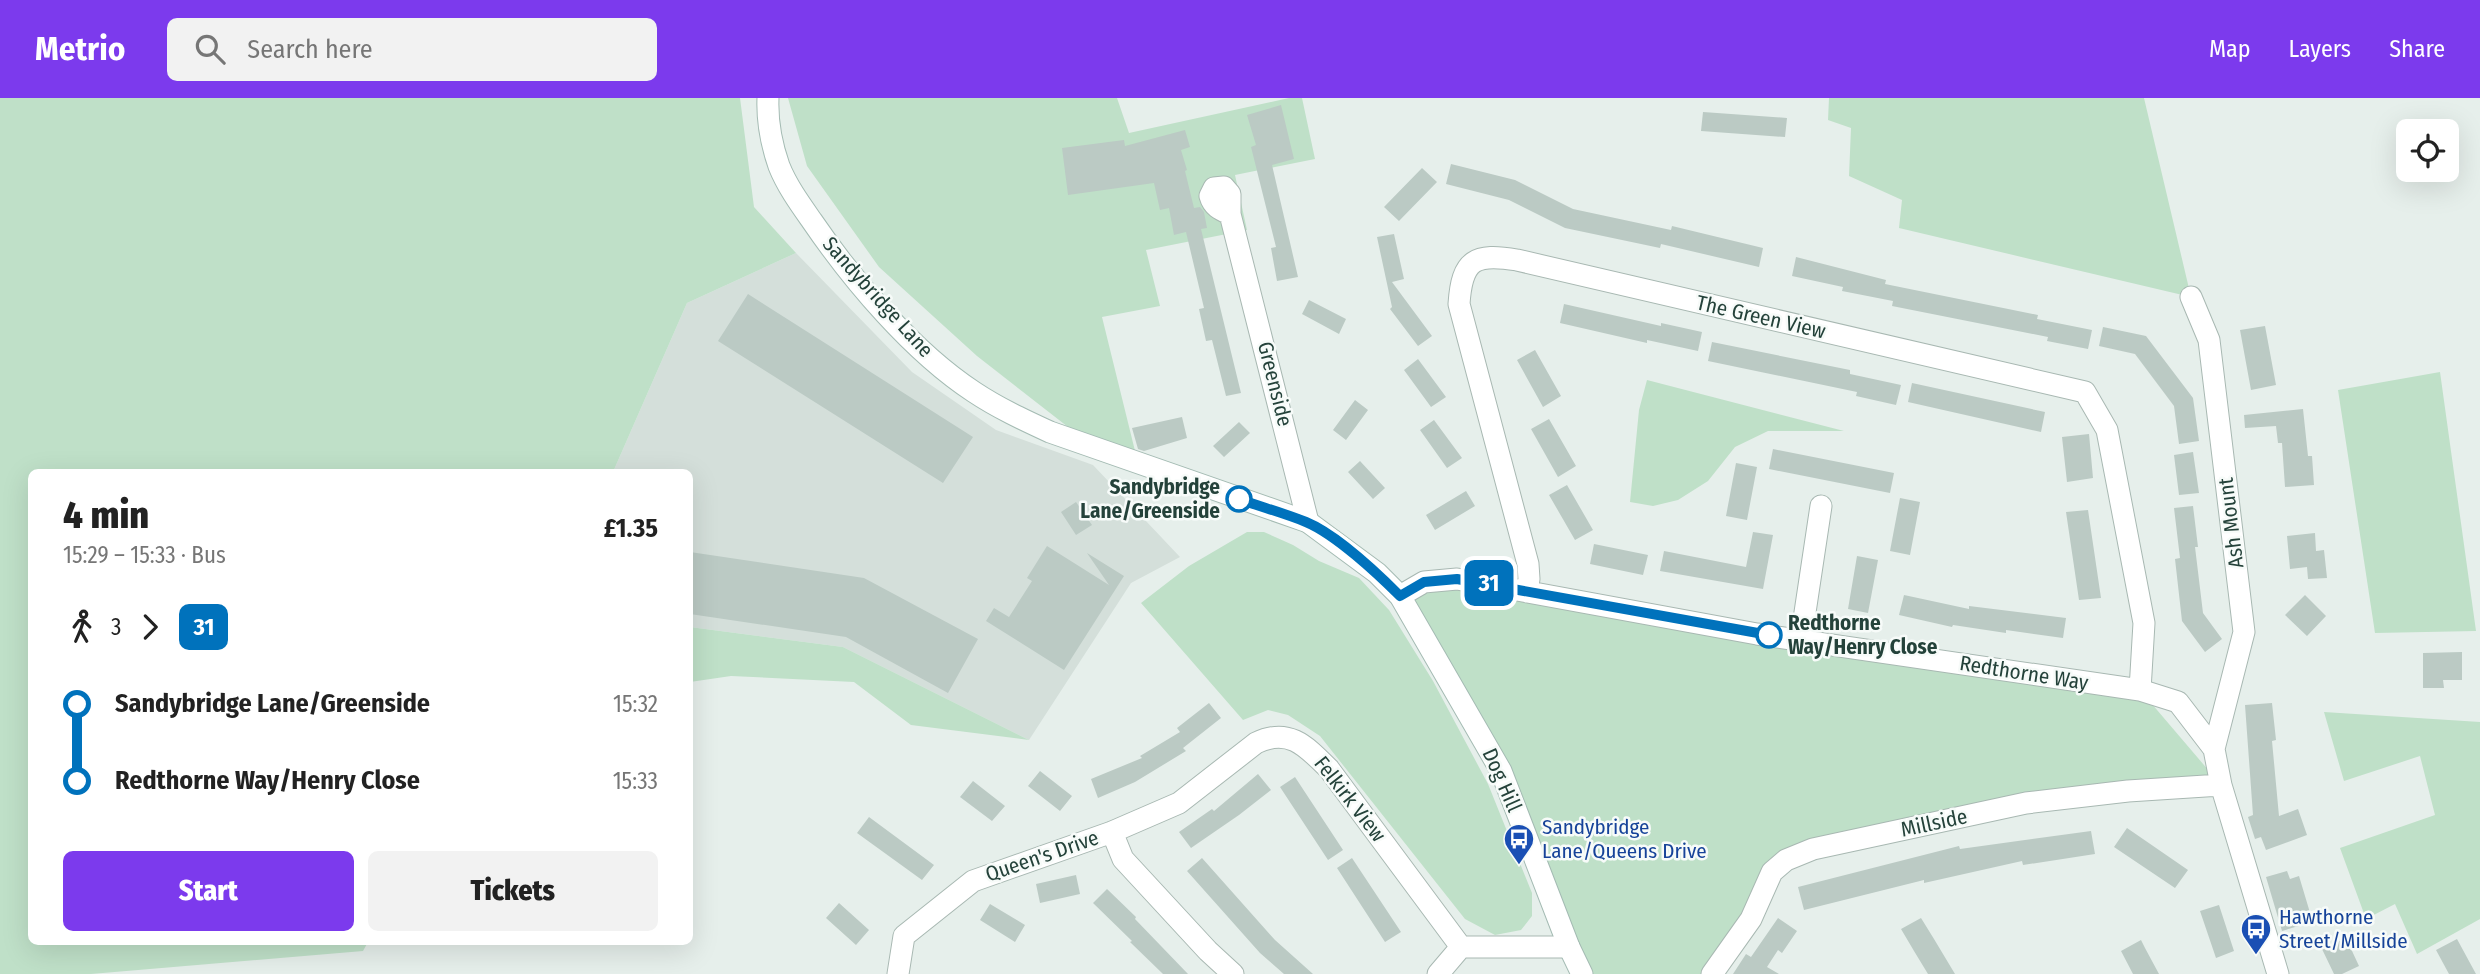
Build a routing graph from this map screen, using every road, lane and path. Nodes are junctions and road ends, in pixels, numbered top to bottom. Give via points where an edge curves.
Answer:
1 (768, 98) edge
2 (1230, 214) dead end
3 (2191, 297) dead end
4 (1821, 506) dead end
5 (1308, 522) junction
6 (1527, 592) junction
7 (1400, 596) junction
8 (1801, 639) junction
9 (2140, 690) junction
10 (2214, 749) junction
11 (2221, 785) junction
12 (1112, 832) junction
13 (1461, 947) junction
14 (1569, 947) junction
15 (898, 974) edge
16 (1233, 974) edge
17 (1438, 974) edge
18 (1582, 974) edge
19 (1712, 974) edge
20 (2278, 974) edge

1 - 5 street, Sandybridge Lane via 767,121 780,168 811,220 917,346 972,391 1050,432
2 - 5 street, Greenside
3 - 10 street, Ash Mount via 2209,340 2244,632
4 - 8 street
5 - 7 street, Sandybridge Lane via 1368,565
6 - 7 street, Redthorne Way via 1443,579 1424,582
6 - 8 street, Redthorne Way
6 - 9 street, The Green View via 1528,564 1459,304 1467,267 1480,257 1517,261 2085,392 2107,430 2144,623
7 - 14 street, Dog Hill via 1501,771
8 - 9 street, Redthorne Way
9 - 10 street, Redthorne Way via 2178,702
10 - 11 street
11 - 19 street, Millside via 2026,803 1813,849 1786,860 1772,872 1751,919
11 - 20 street
12 - 13 street, Felkirk View via 1179,803 1256,743 1285,736 1307,746 1329,769
12 - 15 street, Queen's Drive via 973,881 904,936
12 - 16 street via 1123,859
13 - 14 street
13 - 17 street
14 - 18 street, Dog Hill

